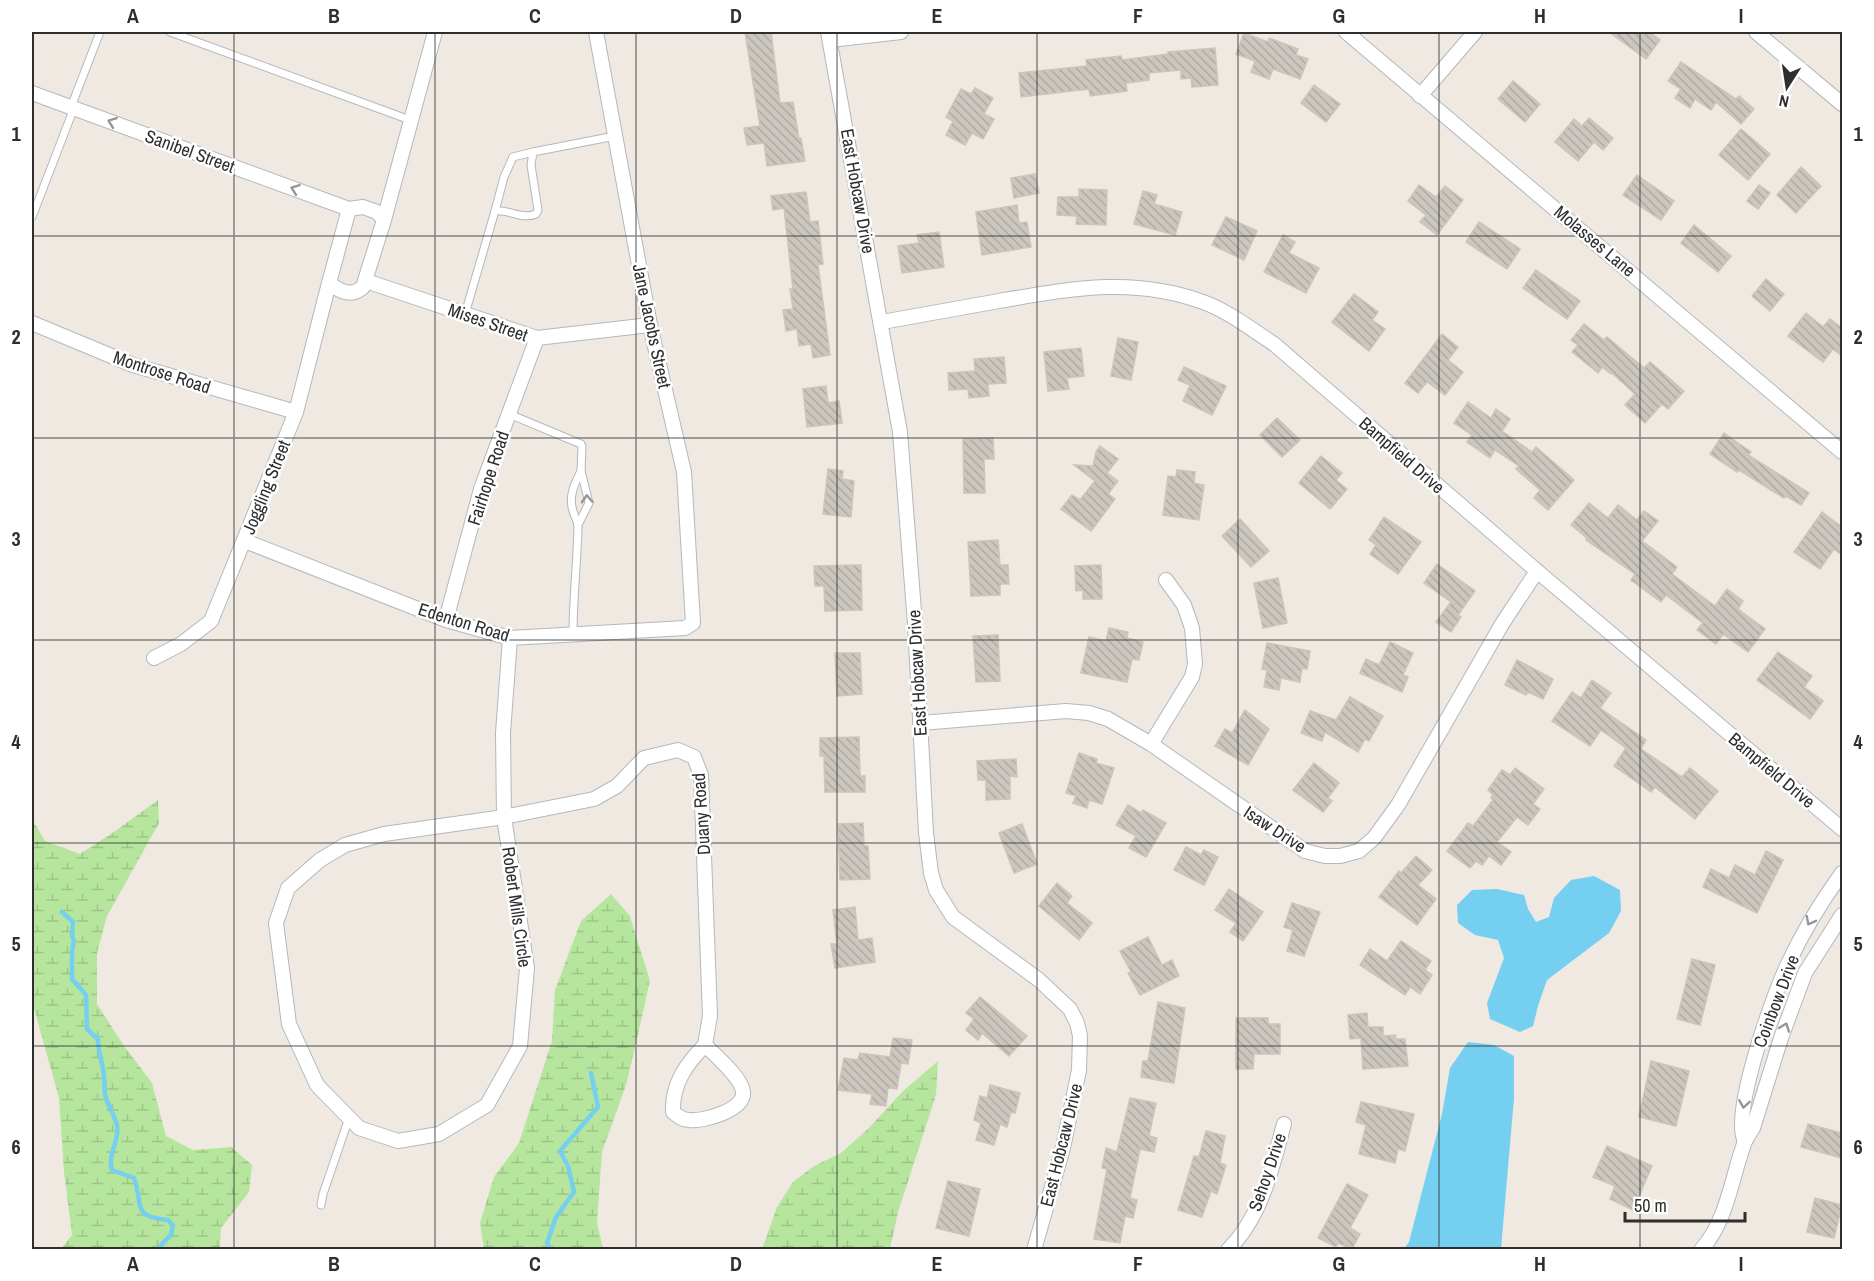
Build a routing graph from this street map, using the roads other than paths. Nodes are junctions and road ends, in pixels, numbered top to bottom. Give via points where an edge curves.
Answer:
1 (100, 32) edge
2 (170, 32) edge
3 (435, 32) edge
4 (596, 32) edge
5 (901, 32) edge
6 (1346, 32) edge
7 (1475, 32) edge
8 (1756, 32) edge
9 (829, 36) edge
10 (32, 93) edge
11 (1420, 96) junction
12 (1842, 104) edge
13 (73, 108) junction
14 (410, 120) junction
15 (615, 136) junction
16 (533, 152) junction
17 (349, 209) junction
18 (495, 211) junction
19 (32, 217) edge
20 (384, 220) junction
21 (366, 281) junction
22 (329, 283) junction
23 (465, 314) junction
24 (882, 321) junction
25 (32, 323) edge
26 (650, 325) junction
27 (537, 338) junction
28 (296, 412) junction
29 (509, 414) junction
30 (1842, 452) edge
31 (581, 471) junction
32 (578, 525) junction
33 (245, 541) junction
34 (1537, 571) junction
35 (1166, 580) dead end
36 (446, 620) junction
37 (693, 623) joint
38 (573, 635) junction
39 (510, 638) junction
40 (154, 658) dead end
41 (921, 723) junction
42 (1151, 744) junction
43 (504, 817) junction
44 (1842, 829) edge
45 (1842, 873) edge
46 (1842, 915) edge
47 (705, 1045) junction
48 (349, 1118) junction
49 (1284, 1124) dead end
50 (1744, 1141) junction
51 (321, 1205) dead end
52 (1034, 1250) edge
53 (1228, 1250) edge
54 (1701, 1250) edge

1 - 13 lane
2 - 14 lane
3 - 14 street
4 - 15 street, Jane Jacobs Street
5 - 9 street
6 - 11 street, Molasses Lane
7 - 11 street
8 - 12 street
9 - 24 street, East Hobcaw Drive
10 - 13 street, Sanibel Street
11 - 30 street, Molasses Lane
17 -> 13 street, Sanibel Street
13 - 19 lane
14 - 20 street
15 - 16 lane
15 - 26 street, Jane Jacobs Street
16 - 18 lane via 513,157
16 - 18 lane via 536,214
17 - 20 street, Sanibel Street via 370,208
17 - 22 street, Joggling Street
18 - 23 lane
20 - 21 street
21 - 22 street via 357,292 348,293
21 - 23 street, Mises Street
22 - 28 street, Joggling Street
23 - 27 street, Mises Street
24 - 34 street, Bampfield Drive via 1107,286 1155,290 1203,302 1274,344
24 - 41 street, East Hobcaw Drive via 900,432
25 - 28 street, Montrose Road via 133,365
26 - 27 street, Mises Street
26 - 37 street, Jane Jacobs Street via 684,472
27 - 29 street, Fairhope Road
28 - 33 street, Joggling Street
29 - 31 lane via 581,444
29 - 36 street, Fairhope Road via 481,489
31 - 32 lane via 571,498
32 -> 31 lane via 589,503
32 - 38 lane
33 - 36 street, Edenton Road
33 - 40 street, Joggling Street via 211,621
34 - 42 street, Isaw Drive via 1502,624 1398,805 1374,838 1359,851 1325,856 1305,851
34 - 44 street, Bampfield Drive
35 - 42 street via 1184,605 1192,628 1195,664 1192,677
36 - 39 street, Edenton Road
37 - 38 street, Edenton Road via 685,628
38 - 39 street, Edenton Road
39 - 43 street, Robert Mills Circle via 502,733
41 - 42 street, Isaw Drive via 1066,711 1089,713 1108,719
41 - 52 street, East Hobcaw Drive via 926,833 936,890 953,917 1039,980 1070,1009 1080,1036 1079,1070 1064,1148
43 - 47 street, Duany Road via 594,799 617,786 644,758 678,750 694,757 701,775 710,1016
43 - 48 street, Robert Mills Circle via 527,968 520,1046 487,1105 439,1134 398,1141 359,1128
43 - 48 street, Robert Mills Circle via 384,834 345,845 320,860 288,888 276,923 289,1024 316,1085
45 -> 50 street, Coinbow Drive via 1818,906 1787,966 1762,1031 1744,1103
50 -> 46 street, Coinbow Drive via 1754,1128 1805,973
47 - 47 street via 689,1061 673,1096 673,1112 681,1119 692,1121 732,1110 741,1103 743,1092 738,1080
48 - 51 lane
49 - 53 street, Sehoy Drive via 1261,1200
50 - 54 street, Coinbow Drive via 1730,1195 1711,1239

